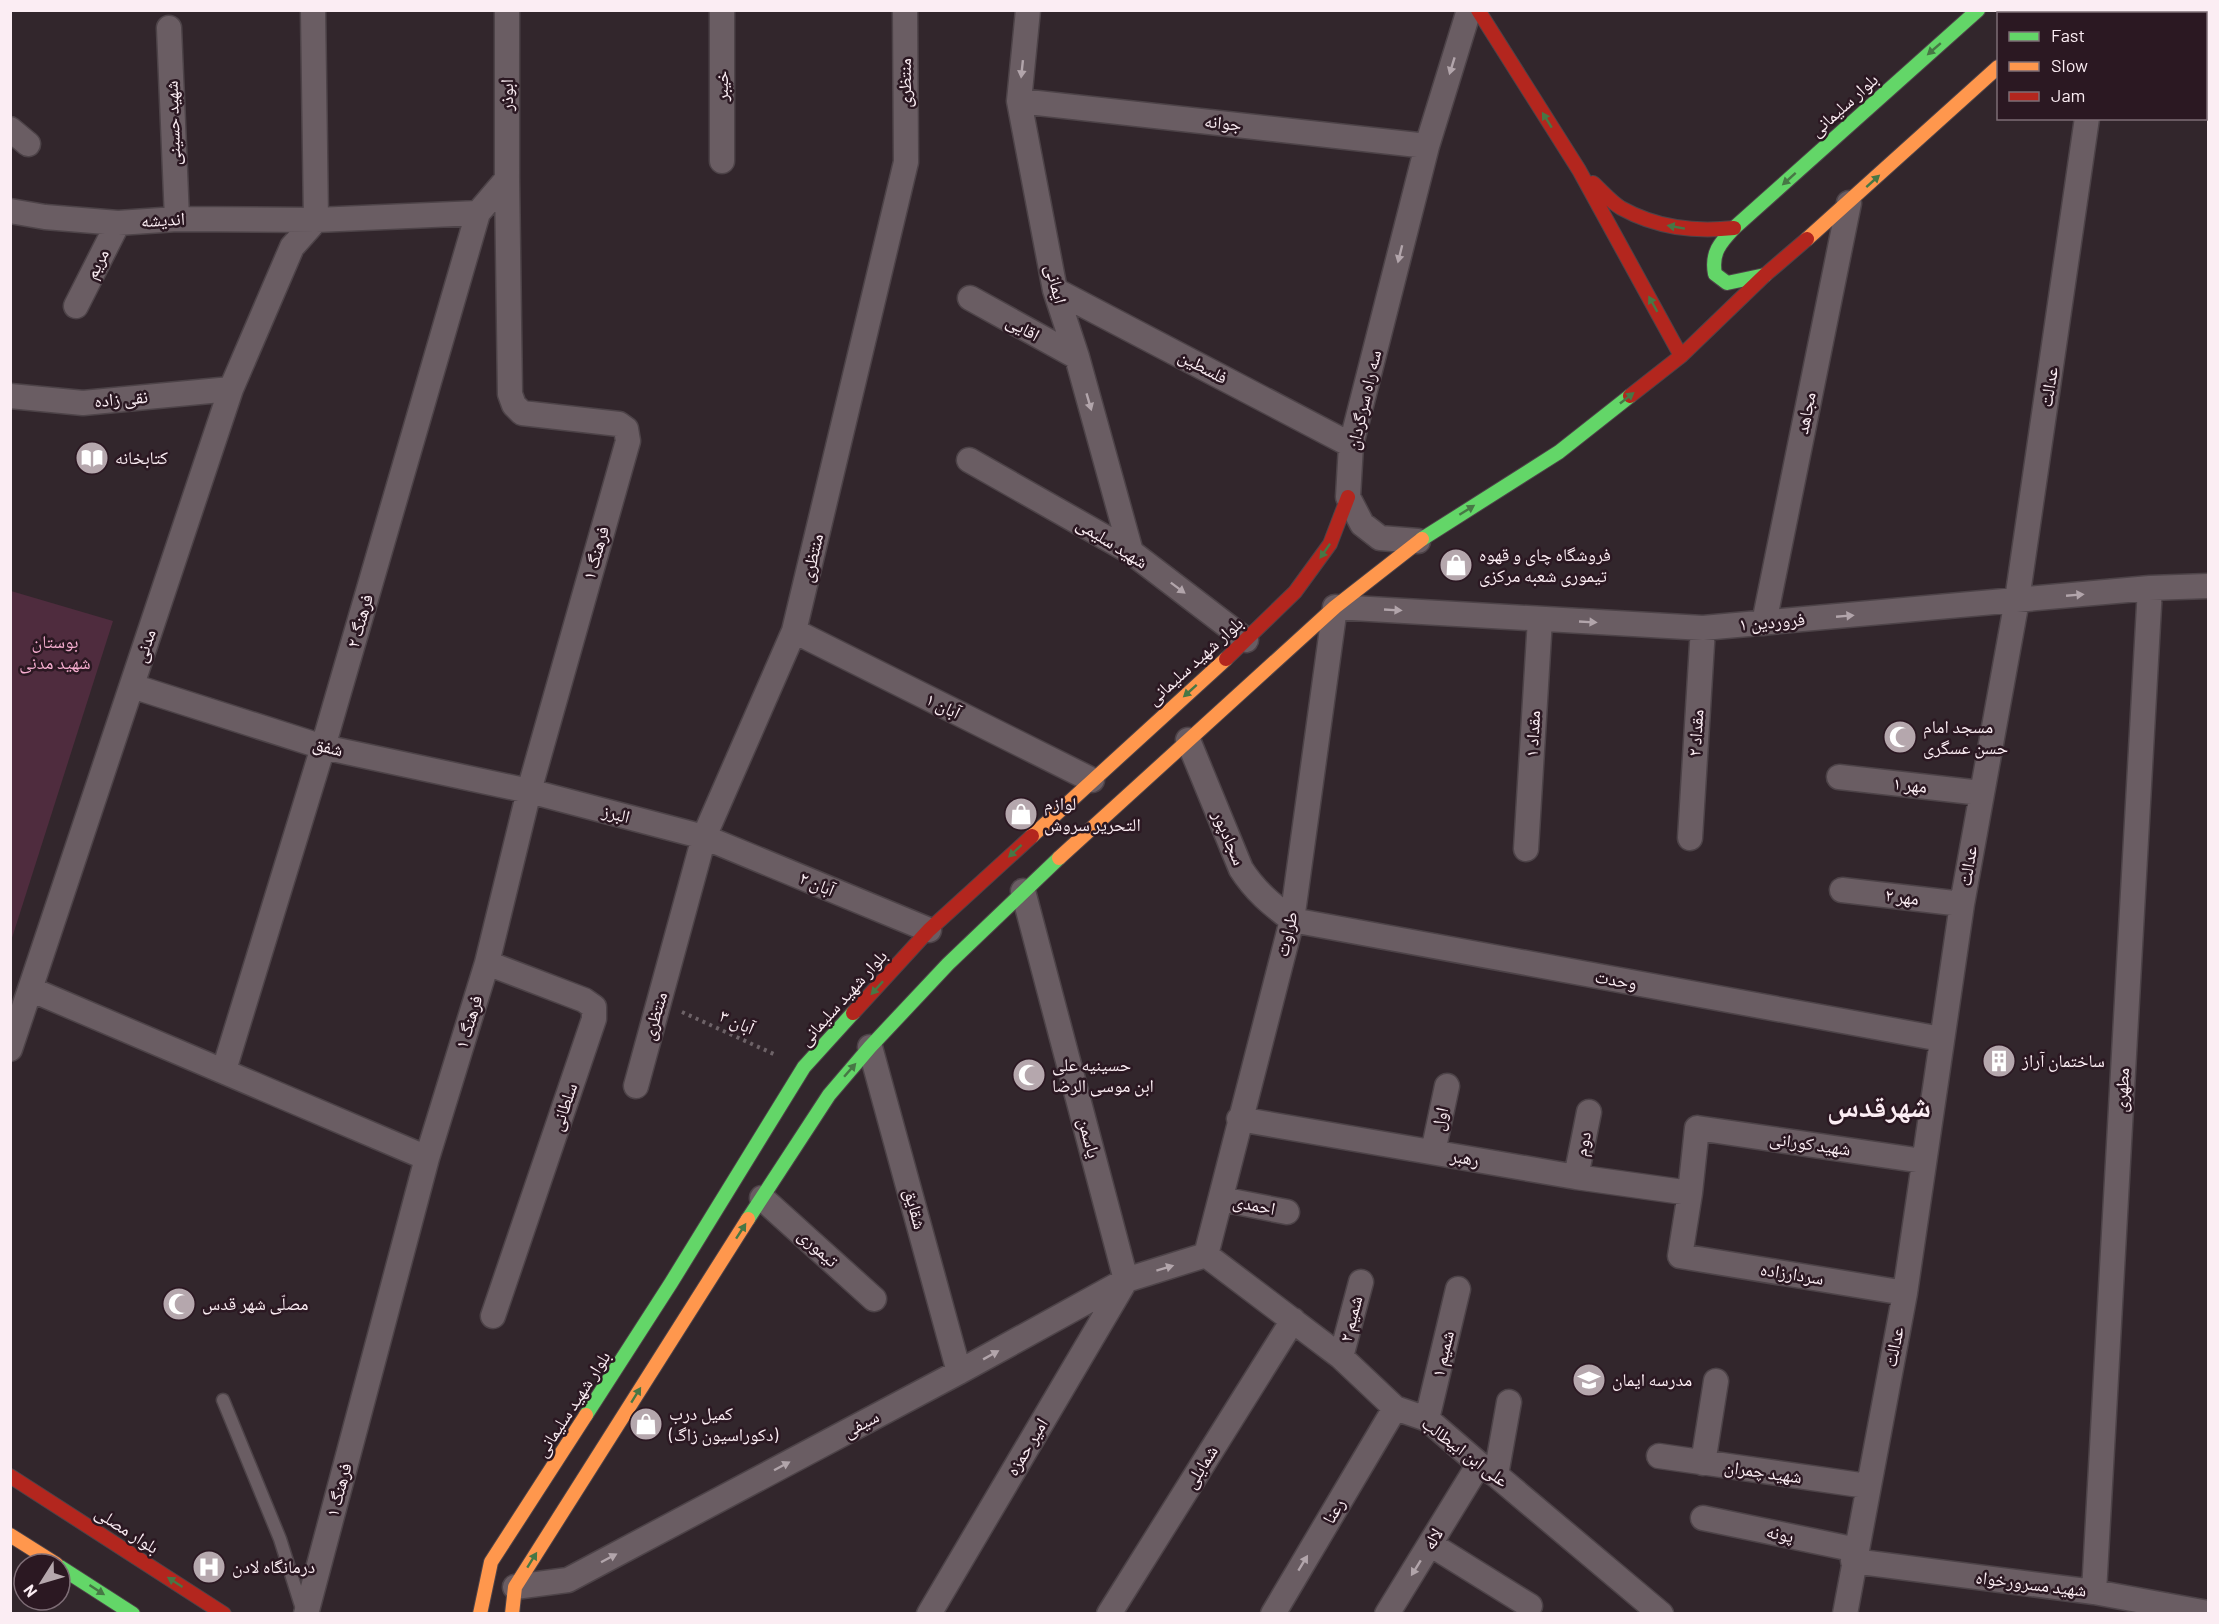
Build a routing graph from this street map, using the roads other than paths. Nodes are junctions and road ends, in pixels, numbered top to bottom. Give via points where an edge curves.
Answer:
1 (314, 10) edge
2 (507, 10) edge
3 (722, 10) edge
4 (905, 10) edge
5 (1028, 10) edge
6 (1469, 10) edge
7 (1478, 10) edge
8 (1978, 10) edge
9 (169, 28) dead end
10 (1997, 68) edge
11 (1018, 101) junction
12 (2087, 120) edge
13 (1427, 146) junction
14 (722, 160) dead end
15 (1579, 170) junction
16 (507, 179) junction
17 (1849, 203) junction
18 (10, 211) edge
19 (478, 213) junction
20 (177, 219) junction
21 (316, 220) junction
22 (118, 223) junction
23 (1734, 228) junction
24 (1766, 275) junction
25 (1056, 290) junction
26 (970, 298) dead end
27 (76, 306) dead end
28 (1681, 356) junction
29 (1077, 357) junction
30 (231, 388) junction
31 (10, 396) edge
32 (626, 429) joint
33 (1351, 445) junction
34 (969, 460) dead end
35 (1348, 497) junction
36 (1418, 541) junction
37 (1131, 552) junction
38 (2208, 586) edge
39 (2150, 588) junction
40 (2017, 600) junction
41 (1335, 607) junction
42 (1540, 619) junction
43 (1764, 623) junction
44 (1703, 628) junction
45 (794, 631) junction
46 (1246, 640) junction
47 (132, 686) junction
48 (1188, 740) junction
49 (323, 747) junction
50 (1839, 777) dead end
51 (1092, 780) junction
52 (529, 790) junction
53 (1981, 793) junction
54 (704, 837) junction
55 (1690, 838) dead end
56 (1526, 849) dead end
57 (1842, 890) dead end
58 (1023, 891) junction
59 (1962, 904) junction
60 (1292, 920) junction
61 (929, 930) junction
62 (487, 963) junction
63 (30, 989) junction
64 (1941, 1040) junction
65 (870, 1047) junction
66 (10, 1050) edge
67 (224, 1070) junction
68 (636, 1086) dead end
69 (1447, 1086) dead end
70 (1589, 1112) dead end
71 (1239, 1119) junction
72 (1433, 1152) junction
73 (427, 1158) junction
74 (1923, 1161) junction
75 (1576, 1177) junction
76 (1690, 1193) junction
77 (762, 1198) junction
78 (1221, 1199) junction
79 (1287, 1212) dead end
80 (1206, 1256) junction
81 (1126, 1280) junction
82 (1361, 1282) dead end
83 (1458, 1289) dead end
84 (1905, 1293) junction
85 (874, 1299) dead end
86 (493, 1316) dead end
87 (1293, 1320) junction
88 (1341, 1357) junction
89 (959, 1372) junction
90 (1716, 1381) dead end
91 (223, 1401) dead end
92 (1509, 1402) dead end
93 (1395, 1408) junction
94 (1427, 1419) junction
95 (1659, 1456) dead end
96 (1703, 1463) junction
97 (1487, 1469) junction
98 (10, 1476) edge
99 (1867, 1486) junction
100 (1703, 1518) dead end
101 (10, 1535) edge
102 (1430, 1544) junction
103 (37, 1552) edge
104 (1855, 1556) junction
105 (72, 1575) edge
106 (515, 1587) junction
107 (2094, 1592) junction
108 (1530, 1606) dead end
109 (2208, 1613) edge
110 (133, 1614) edge
111 (224, 1614) edge
112 (305, 1614) edge
113 (480, 1614) edge
114 (512, 1614) edge
115 (929, 1614) edge
116 (1109, 1614) edge
117 (1273, 1614) edge
118 (1387, 1614) edge
119 (1661, 1614) edge
120 (1845, 1614) edge

1 - 21 street
2 - 16 street, ابوذر
3 - 14 street, خیبر
4 - 45 street, منتظری via 906,162
5 -> 11 street, ایمانی
6 -> 13 street, سه راه سرگردان
15 -> 7 main road
8 -> 23 main road, بلوار سلیمانی
9 - 20 street, شهید حسینی
17 -> 10 main road
11 - 13 street, جوانه
11 - 25 street, ایمانی
12 - 40 street, عدالت
13 -> 33 street, سه راه سرگردان
23 -> 15 main road via 1703,231 1655,223 1619,207
28 -> 15 main road
16 - 19 street, فرهنگ ۲
16 - 32 street, ابوذر via 510,394 514,405 522,413 619,424
17 - 24 main road
17 - 43 street, مجاهد
18 - 22 street, اندیشه
19 - 21 street, اندیشه
19 - 49 street, فرهنگ ۲
20 - 21 street, اندیشه
20 - 22 street, اندیشه
21 - 30 street, مدنی via 292,247
22 - 27 street, مریم
23 - 24 main road, بلوار سلیمانی via 1713,252 1715,274 1727,283
24 - 28 main road
25 - 29 street, ایمانی
25 - 33 street, فلسطین
26 - 29 street, اقایی
36 -> 28 main road via 1560,452
29 -> 37 street, ایمانی
30 - 31 street, نقی زاده via 83,403
30 - 47 street, مدنی
32 - 52 street, فرهنگ ۱ via 628,441
33 - 35 street, سه راه سرگردان
34 - 37 street, شهید سلیمی
35 - 36 street via 1362,524 1380,538
35 -> 46 main road, بلوار شهید سلیمانی via 1330,544 1295,592
36 - 41 main road
37 -> 46 street, شهید سلیمی
38 - 39 street, فروردین ۱
40 -> 39 street, فروردین ۱
39 - 107 street, مطهری
43 -> 40 street, فروردین ۱
40 - 53 street, عدالت
41 -> 42 street, فروردین ۱
41 - 48 main road
41 - 60 street, طراوت
42 -> 44 street, فروردین ۱
42 - 56 street, مقداد ۱
43 - 44 street, فروردین ۱
44 - 55 street, مقداد ۲
45 - 51 street, آبان ۱
45 - 54 street, منتظری
46 -> 51 main road, بلوار شهید سلیمانی
47 - 49 street, شفق
47 - 63 street, مدنی
48 - 58 main road
48 - 60 street, سجادپور via 1241,869 1263,898
49 - 52 street, شفق
49 - 67 street, فرهنگ ۲
50 - 53 street, مهر ۱
51 -> 61 main road, بلوار شهید سلیمانی
52 - 54 street, البرز
52 - 62 street, فرهنگ ۱
53 - 59 street, عدالت
54 - 61 street, آبان ۲
54 - 68 street, منتظری
57 - 59 street, مهر ۲
58 - 65 main road
58 - 81 street, یاسمن
59 - 64 street, عدالت
60 - 64 street, وحدت
60 - 71 street, طراوت
61 -> 113 main road, بلوار شهید سلیمانی via 804,1067 672,1283 491,1562
62 - 73 street, فرهنگ ۱
62 - 86 street, سلطانی via 594,1007 594,1019
63 - 66 street, مدنی
63 - 67 street
64 - 74 street, عدالت
77 -> 65 main road via 829,1095
65 - 89 street, شقایق
67 - 73 street
69 - 72 street, اول
70 - 75 street, دوم
71 - 72 street, رهبر
71 - 78 street, طراوت
72 - 75 street, رهبر
73 - 112 street, فرهنگ ۱
74 - 76 street, شهید کورانی via 1697,1128
74 - 84 street, عدالت
75 - 76 street, رهبر
76 - 84 street, سردارزاده via 1680,1256
77 - 85 street, تیموری
106 -> 77 main road
78 - 79 street, احمدی
78 - 80 street, طراوت
81 -> 80 street, سیفی
80 - 87 street, علی ابن ابیطالب
89 -> 81 street, سیفی
81 - 115 street, امیر حمزه
82 - 88 street, شمیم ۲
83 - 94 street, شمیم ۱
84 - 99 street, عدالت
87 - 88 street, علی ابن ابیطالب
87 - 116 street, شمایلی
88 - 93 street, علی ابن ابیطالب
106 -> 89 street, سیفی via 568,1580
90 - 96 street
91 - 112 lane via 280,1539
92 - 97 street
93 - 94 street, علی ابن ابیطالب
117 -> 93 street, رعنا
94 - 97 street, علی ابن ابیطالب
95 - 96 street, شهید چمران
96 - 99 street, شهید چمران
97 - 102 street, لاله
97 - 119 street, علی ابن ابیطالب
111 -> 98 main road, بلوار مصلی
99 - 104 street, عدالت
100 - 104 street, پونه
101 - 103 main road
102 - 108 street
102 -> 118 street, لاله
104 - 107 street, شهید مسرورخواه
104 - 120 street, عدالت
105 -> 110 main road
106 - 114 main road
107 - 109 street, شهید مسرورخواه

